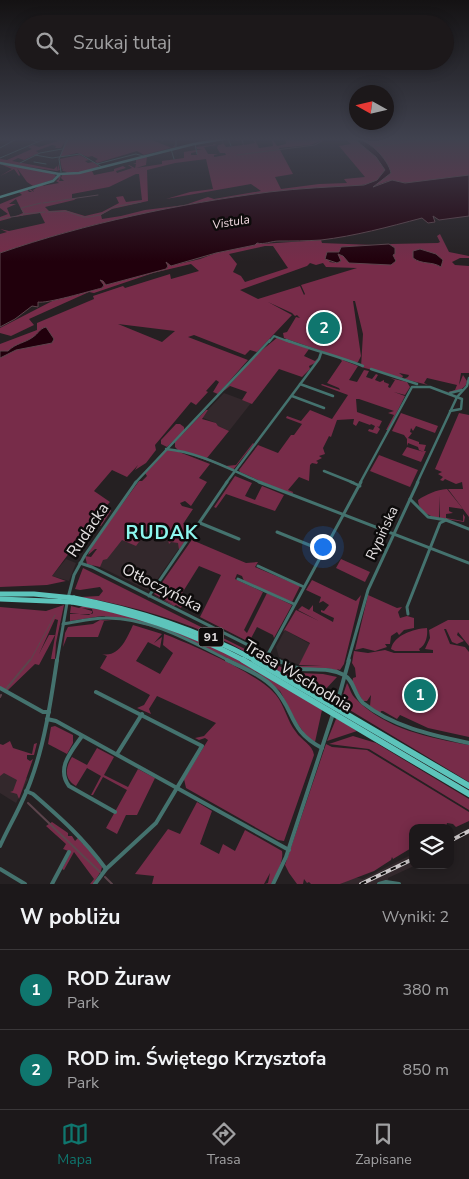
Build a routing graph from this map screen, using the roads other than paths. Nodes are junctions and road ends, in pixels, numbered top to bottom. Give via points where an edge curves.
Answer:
1 (55, 179) edge
2 (0, 197) edge
3 (321, 353) junction
4 (363, 366) dead end
5 (371, 369) dead end
6 (469, 378) edge
7 (408, 381) junction
8 (300, 384) junction
9 (419, 385) junction
10 (412, 388) junction
11 (464, 389) junction
12 (449, 394) junction
13 (292, 396) junction
14 (333, 396) dead end
15 (457, 397) junction
16 (324, 408) dead end
17 (450, 411) junction
18 (172, 443) junction
19 (175, 449) junction
20 (165, 450) junction
21 (324, 471) dead end
22 (234, 472) junction
23 (360, 486) junction
24 (410, 498) junction
25 (344, 515) junction
26 (436, 518) junction
27 (446, 520) junction
28 (200, 523) junction
29 (440, 523) junction
30 (469, 529) edge
31 (277, 532) dead end
32 (394, 534) junction
33 (239, 539) dead end
34 (431, 549) junction
35 (324, 551) junction
36 (469, 562) edge
37 (80, 563) junction
38 (258, 566) dead end
39 (238, 579) dead end
40 (304, 587) junction
41 (0, 594) edge
42 (149, 596) junction
43 (0, 599) edge
44 (73, 600) junction
45 (295, 604) junction
46 (408, 614) dead end
47 (62, 624) junction
48 (267, 656) junction
49 (345, 676) junction
50 (0, 688) edge
51 (96, 692) dead end
52 (335, 710) junction
53 (49, 712) junction
54 (142, 714) junction
55 (47, 720) junction
56 (82, 736) junction
57 (469, 743) edge
58 (322, 748) junction
59 (118, 754) junction
60 (469, 786) edge
61 (178, 787) junction
62 (26, 791) junction
63 (469, 794) edge
64 (115, 812) dead end
65 (0, 846) edge
66 (289, 850) junction
67 (69, 852) dead end
68 (0, 869) edge
69 (106, 869) junction
70 (393, 883) edge
71 (26, 884) edge
72 (52, 884) edge
73 (94, 884) edge
74 (273, 884) edge
75 (379, 884) edge
76 (399, 884) edge

1 - 2 main road
3 - 4 street via 336,355
3 - 8 street
3 - 18 street, Rudacka via 274,336
5 - 7 street
6 - 11 street, Rypińska
7 - 9 street
7 - 10 street
8 - 13 street
8 - 14 street
9 - 10 street
9 - 12 street
10 - 23 street
11 - 12 street
11 - 15 street, Rypińska
12 - 15 street
13 - 16 street
13 - 22 street
15 - 17 street, Rypińska
15 - 17 street via 463,402 462,407 460,411
17 - 24 street, Rypińska
18 - 19 street
18 - 20 street, Rudacka
19 - 20 street
19 - 22 street
20 - 37 street, Rudacka via 138,479
21 - 23 street
22 - 25 street
22 - 28 street
23 - 25 street
24 - 26 street via 428,517
24 - 32 street, Rypińska
25 - 32 street
25 - 35 street
26 - 27 street
26 - 29 street
27 - 29 street
27 - 30 street
28 - 33 street
28 - 42 street
29 - 34 street
31 - 35 street
32 - 34 street
32 - 49 street, Rypińska via 366,596
34 - 36 street
34 - 46 street via 408,606
35 - 40 street
37 - 42 street, Otłoczyńska
37 - 47 street, Rudacka
38 - 40 street
39 - 45 street
40 - 45 street
41 - 44 main road, 91, bridge via 34,594
42 - 48 street, Otłoczyńska
43 - 44 main road, 91, bridge
44 - 52 main road, Trasa Wschodnia / 91 via 126,607 201,633 267,666
45 - 48 street
47 - 53 street, Rudacka
47 - 58 street via 113,618 166,632 195,645 267,682 282,698 300,733
48 - 49 street, Otłoczyńska via 296,668 330,670
49 - 52 street, Rypińska
49 - 57 street via 358,698 381,716 421,733
50 - 53 street via 42,712
51 - 54 street
52 - 58 street, Rypińska
52 - 60 main road, Trasa Wschodnia / 91
52 - 63 main road, Trasa Wschodnia / 91
53 - 55 street, Rudacka
54 - 59 street
54 - 61 street via 202,746
55 - 56 street
55 - 62 street, Rudacka
56 - 59 street
56 - 64 street via 64,766 65,780 69,786
58 - 66 street, Rypińska
59 - 61 street
61 - 66 street
61 - 69 street via 152,827
62 - 65 street, Rudacka
62 - 69 street via 72,827
66 - 74 street, Rypińska
67 - 72 street
68 - 71 street
69 - 73 street
70 - 75 street
70 - 76 street

